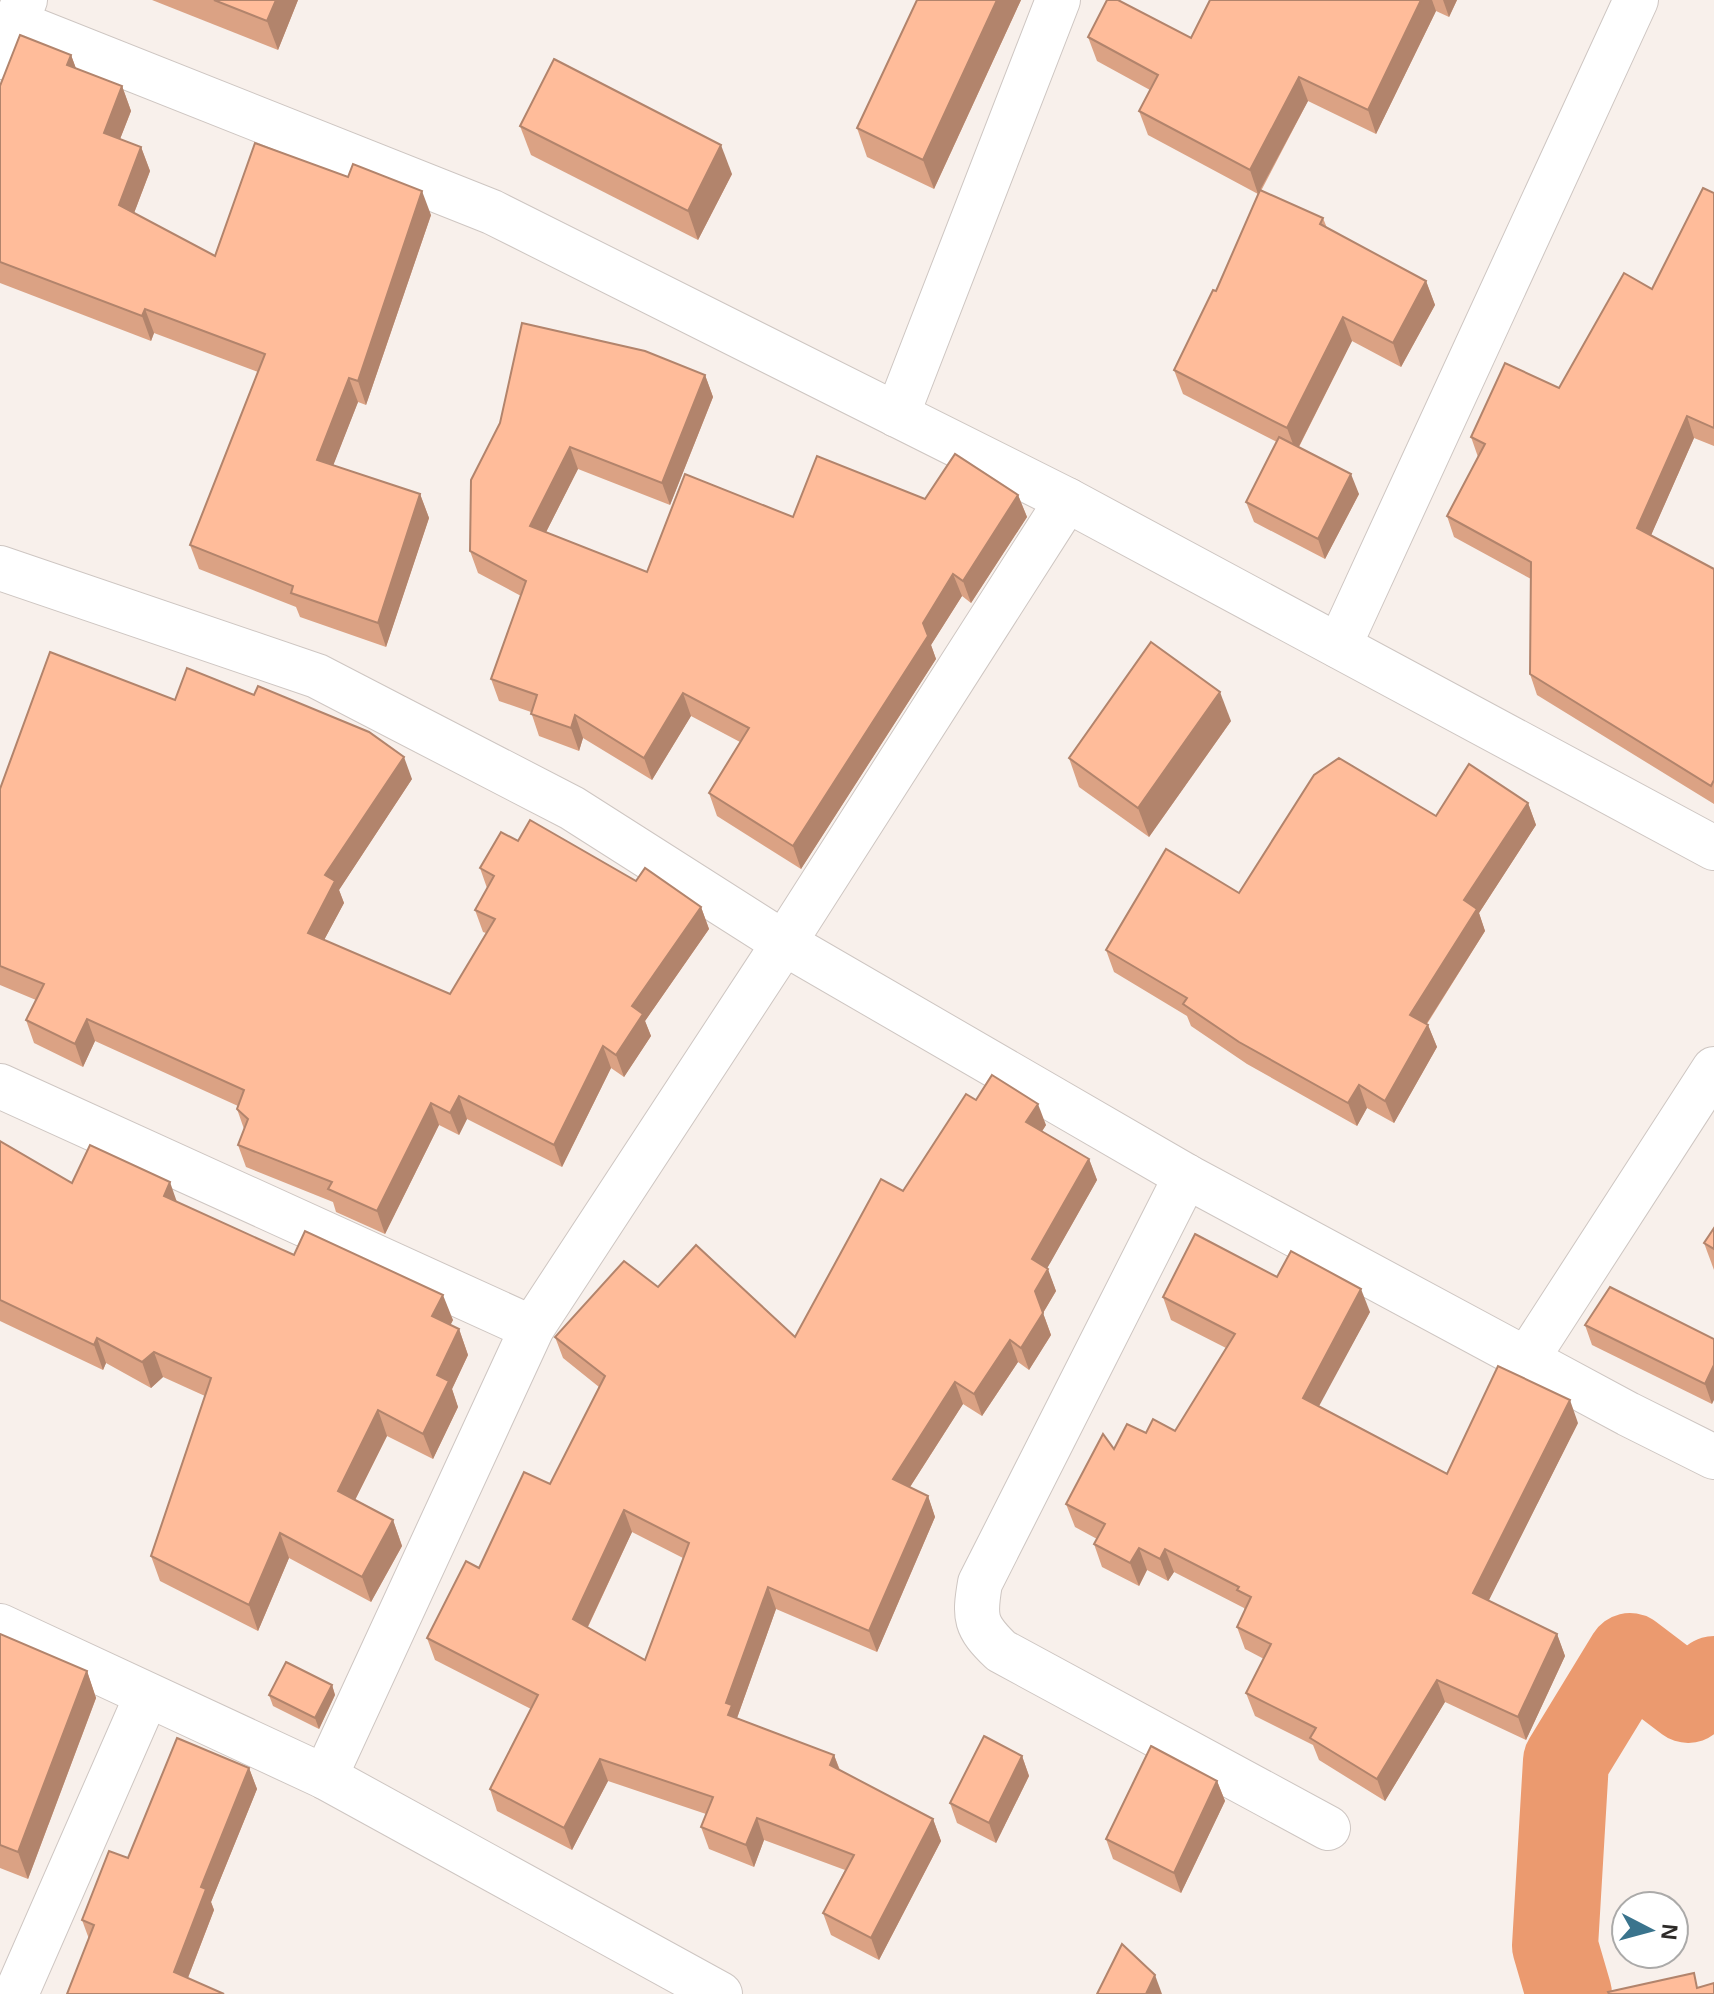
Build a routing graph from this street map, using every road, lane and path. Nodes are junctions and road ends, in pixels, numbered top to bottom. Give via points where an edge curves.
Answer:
1 (1058, 0) edge
2 (1636, 0) edge
3 (14, 27) edge
4 (897, 415) junction
5 (1067, 500) junction
6 (0, 568) edge
7 (1339, 646) junction
8 (1714, 848) edge
9 (784, 943) junction
10 (1714, 1069) edge
11 (0, 1086) edge
12 (1186, 1176) junction
13 (532, 1328) junction
14 (1526, 1360) junction
15 (1714, 1457) edge
16 (0, 1626) edge
17 (147, 1695) junction
18 (325, 1777) junction
19 (1328, 1828) dead end
20 (16, 1994) edge
21 (720, 1994) edge

1 - 4 street
2 - 7 street
3 - 4 street via 492,212
4 - 5 street
5 - 7 street
5 - 9 street
6 - 9 street via 317,676 572,808
7 - 8 street
9 - 12 street
9 - 13 street
10 - 14 street
11 - 13 street
12 - 14 street
12 - 19 street via 980,1583 976,1605 982,1632 1001,1651
13 - 18 street
14 - 15 street
16 - 17 street
17 - 18 street
17 - 20 street
18 - 21 street

